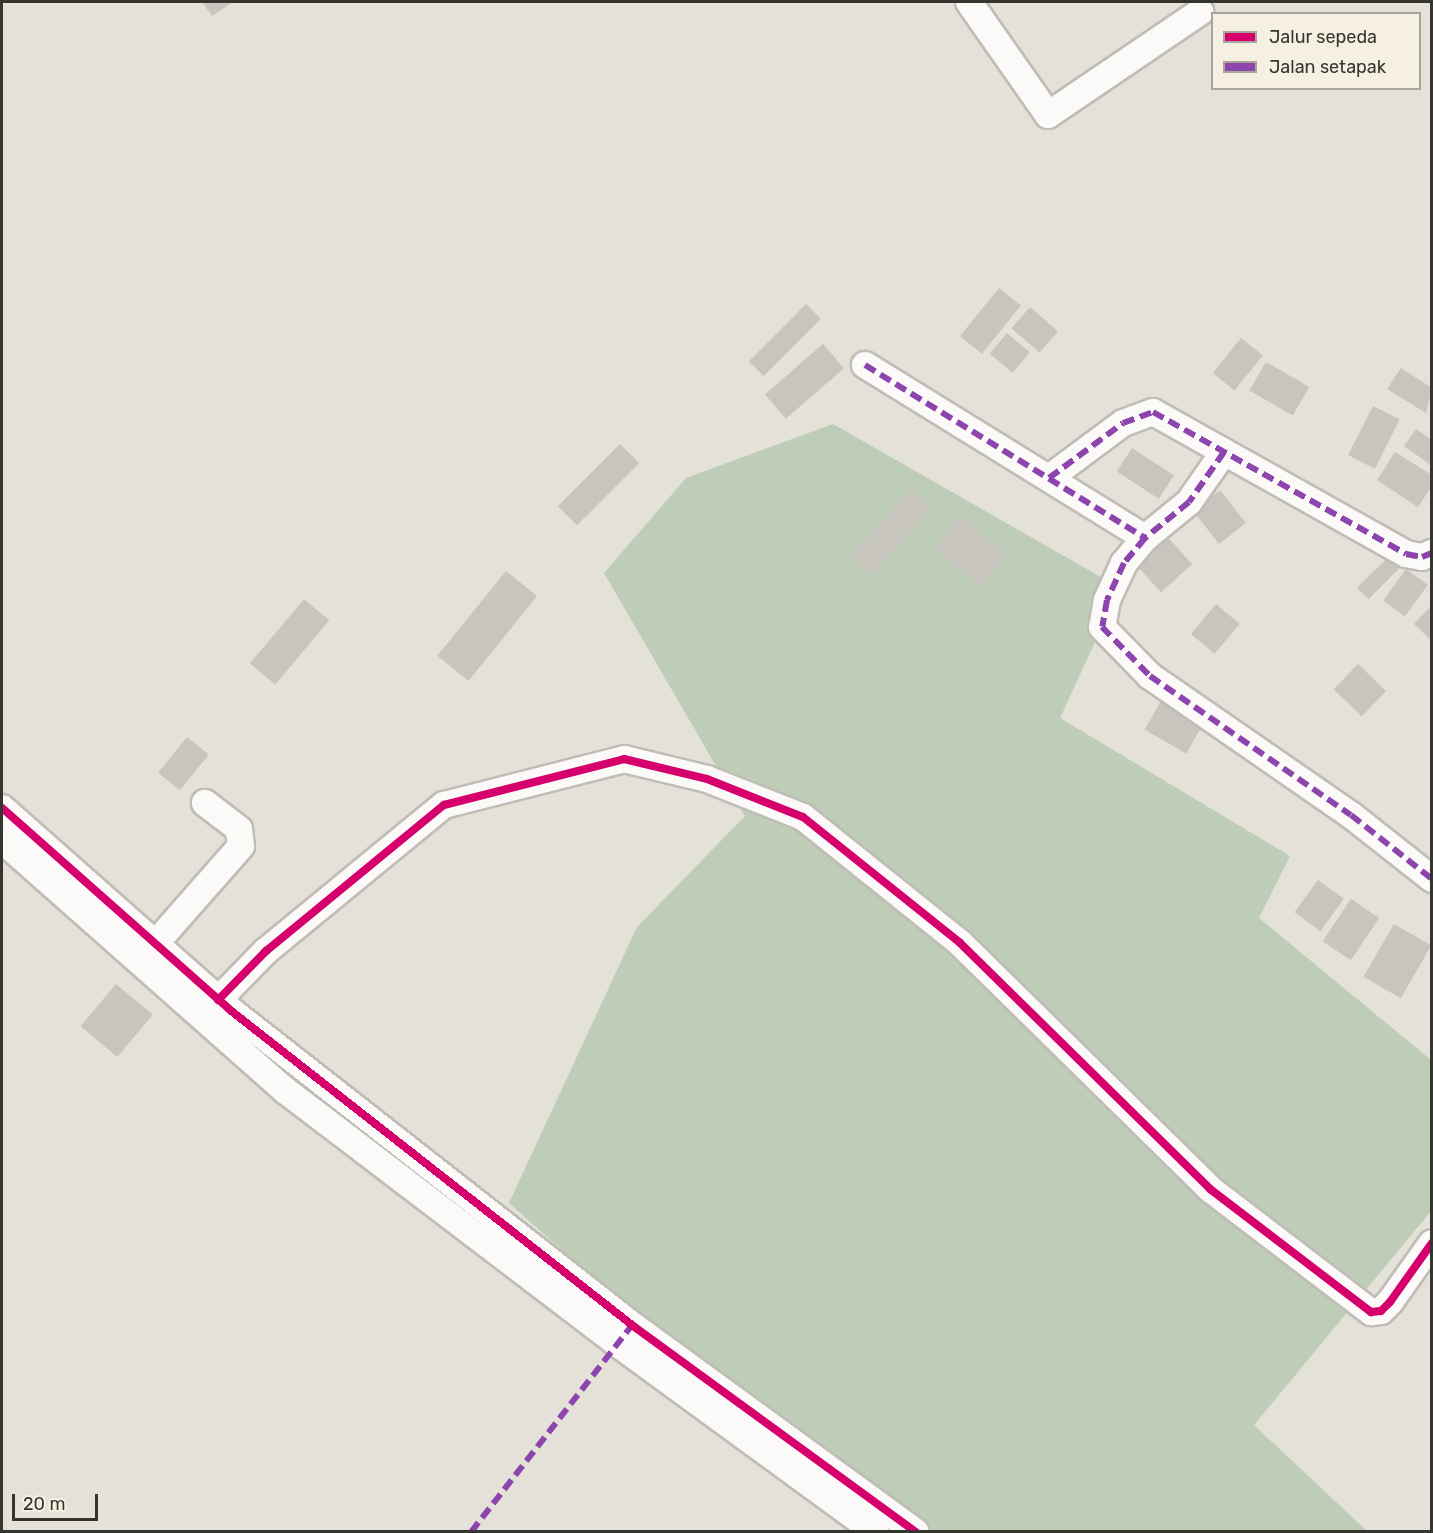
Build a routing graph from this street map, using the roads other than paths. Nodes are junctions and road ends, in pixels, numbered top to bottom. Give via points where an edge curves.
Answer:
1 (977, 4) edge
2 (1200, 12) dead end
3 (865, 366) dead end
4 (1224, 452) junction
5 (1049, 478) junction
6 (1145, 538) junction
7 (1431, 552) edge
8 (205, 803) dead end
9 (2, 808) edge
10 (2, 840) edge
11 (1431, 879) edge
12 (155, 944) junction
13 (219, 1000) junction
14 (1431, 1243) edge
15 (876, 1532) edge
16 (916, 1532) edge

1 - 2 street via 1048,115
3 - 5 street
4 - 5 street via 1144,412
4 - 6 street via 1189,502
4 - 7 street via 1406,554 1422,557
5 - 6 street
6 - 11 street via 1107,600 1102,627 1106,635 1150,676 1351,814
8 - 12 street via 239,829 241,846
9 - 12 street
10 - 15 street via 286,1091 615,1342
12 - 13 street
13 - 14 street via 266,951 444,805 624,759 706,779 803,817 960,943 1210,1189 1371,1312 1381,1311 1390,1302
13 - 16 street via 632,1325

